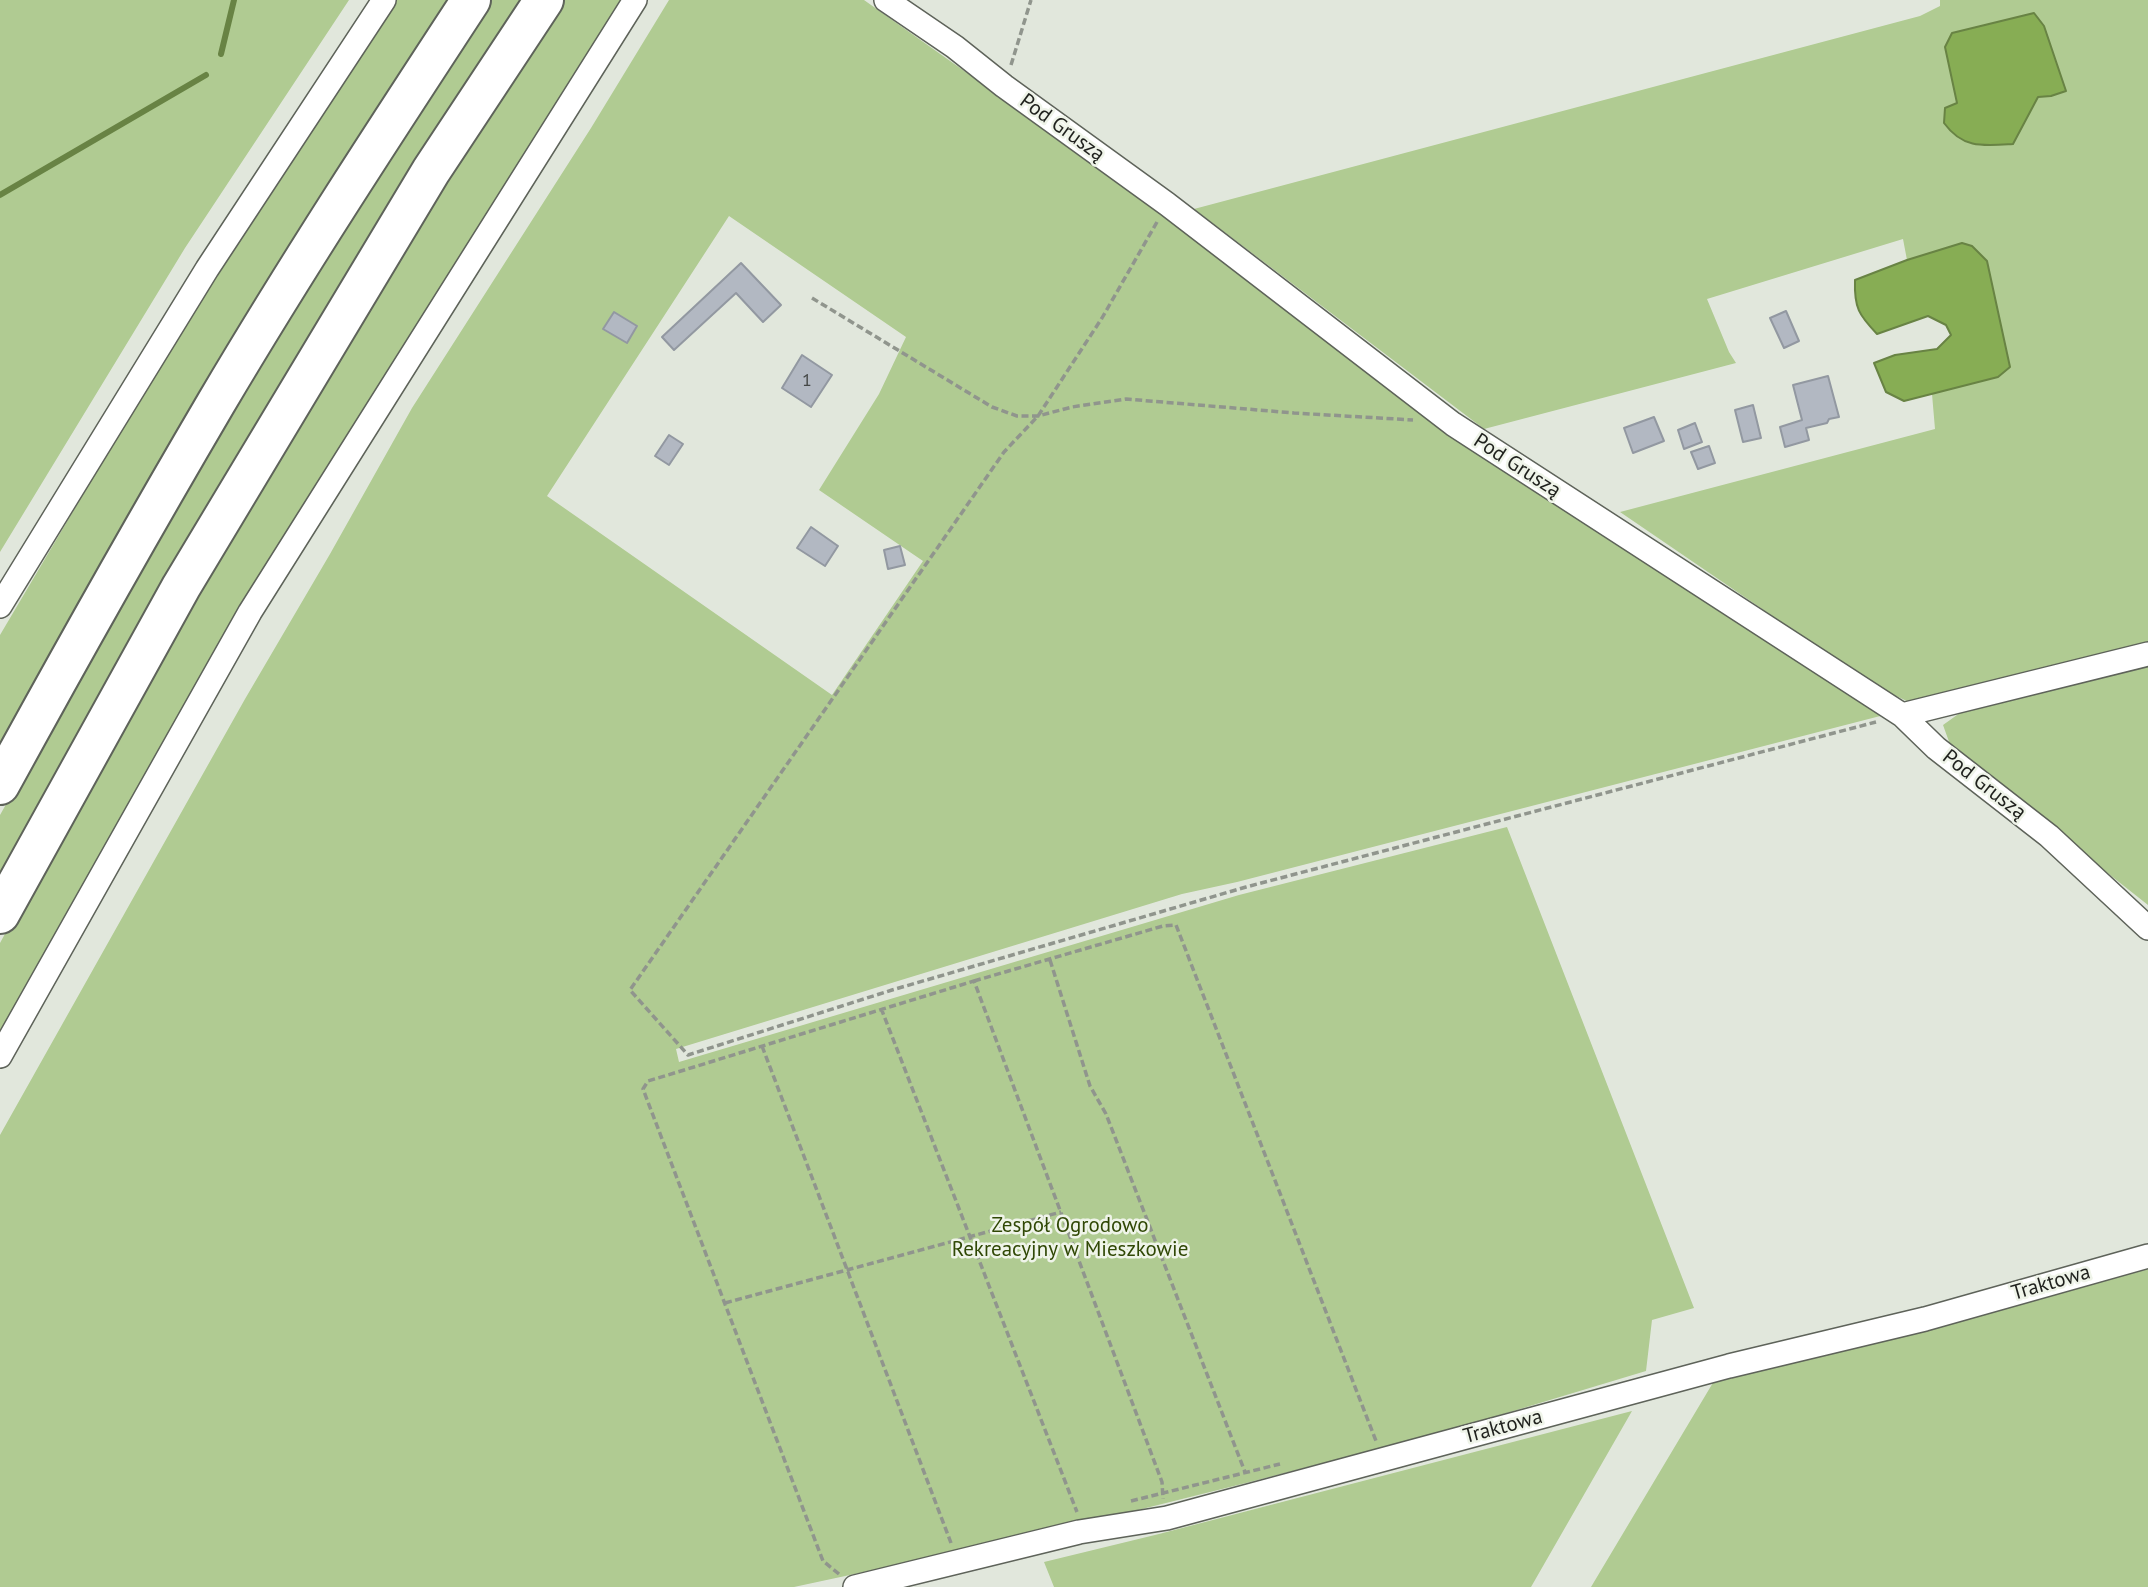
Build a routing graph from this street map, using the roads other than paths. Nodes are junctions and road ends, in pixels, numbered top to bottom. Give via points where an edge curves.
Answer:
1 (384, 0) edge
2 (471, 0) edge
3 (544, 0) edge
4 (635, 0) edge
5 (886, 0) edge
6 (0, 606) edge
7 (2148, 654) edge
8 (1902, 715) junction
9 (0, 785) edge
10 (0, 914) edge
11 (2148, 929) edge
12 (0, 1056) edge
13 (2148, 1256) edge
14 (847, 1580) edge

1 - 6 street via 207,269
2 - 9 highway via 217,402
3 - 10 highway via 431,171 181,587
4 - 12 street via 250,612
5 - 8 street, Pod Gruszą via 1167,204 1453,424
7 - 8 street
8 - 11 street, Pod Gruszą via 1936,748 2049,836
13 - 14 street, Traktowa via 1167,1518

